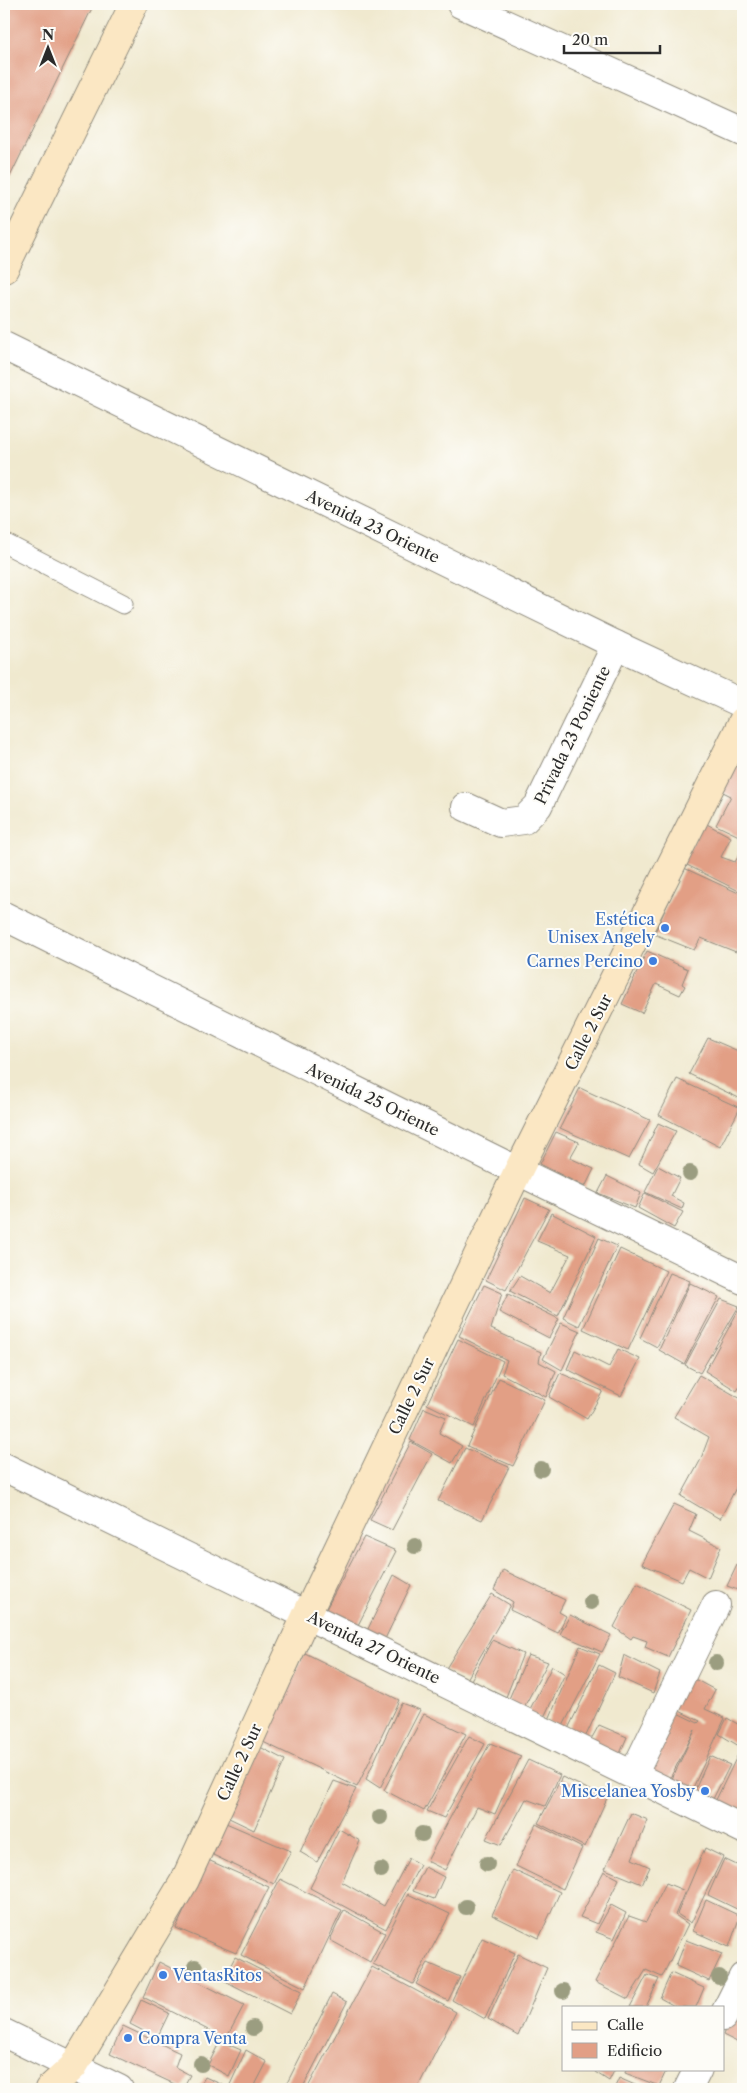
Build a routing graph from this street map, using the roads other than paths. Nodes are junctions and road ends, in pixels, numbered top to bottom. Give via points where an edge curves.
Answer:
1 (134, 4) edge
2 (461, 4) edge
3 (743, 132) edge
4 (4, 269) edge
5 (4, 346) edge
6 (4, 543) edge
7 (122, 604) dead end
8 (616, 645) junction
9 (743, 704) edge
10 (743, 721) edge
11 (466, 807) dead end
12 (4, 916) edge
13 (518, 1172) junction
14 (743, 1280) edge
15 (4, 1467) edge
16 (716, 1605) dead end
17 (307, 1614) junction
18 (633, 1775) junction
19 (743, 1829) edge
20 (743, 1977) edge
21 (724, 2015) edge
22 (4, 2033) edge
23 (73, 2067) junction
24 (698, 2070) edge
25 (49, 2089) edge
26 (119, 2089) edge
27 (688, 2089) edge

1 - 4 main road
2 - 3 street
5 - 8 street, Avenida 23 Oriente
6 - 7 lane
8 - 9 street, Avenida 23 Oriente
8 - 11 street, Privada 23 Poniente via 538,806 524,820 501,823
10 - 13 main road, Calle 2 Sur
12 - 13 street, Avenida 25 Oriente
13 - 14 street, Avenida 25 Oriente
13 - 17 main road, Calle 2 Sur
15 - 17 street, Avenida 27 Oriente
16 - 18 street
17 - 18 street, Avenida 27 Oriente
17 - 23 main road, Calle 2 Sur via 185,1880
18 - 19 street, Avenida 27 Oriente
20 - 21 street
22 - 23 street
23 - 25 main road, Calle 2 Sur
23 - 26 street
24 - 27 street

